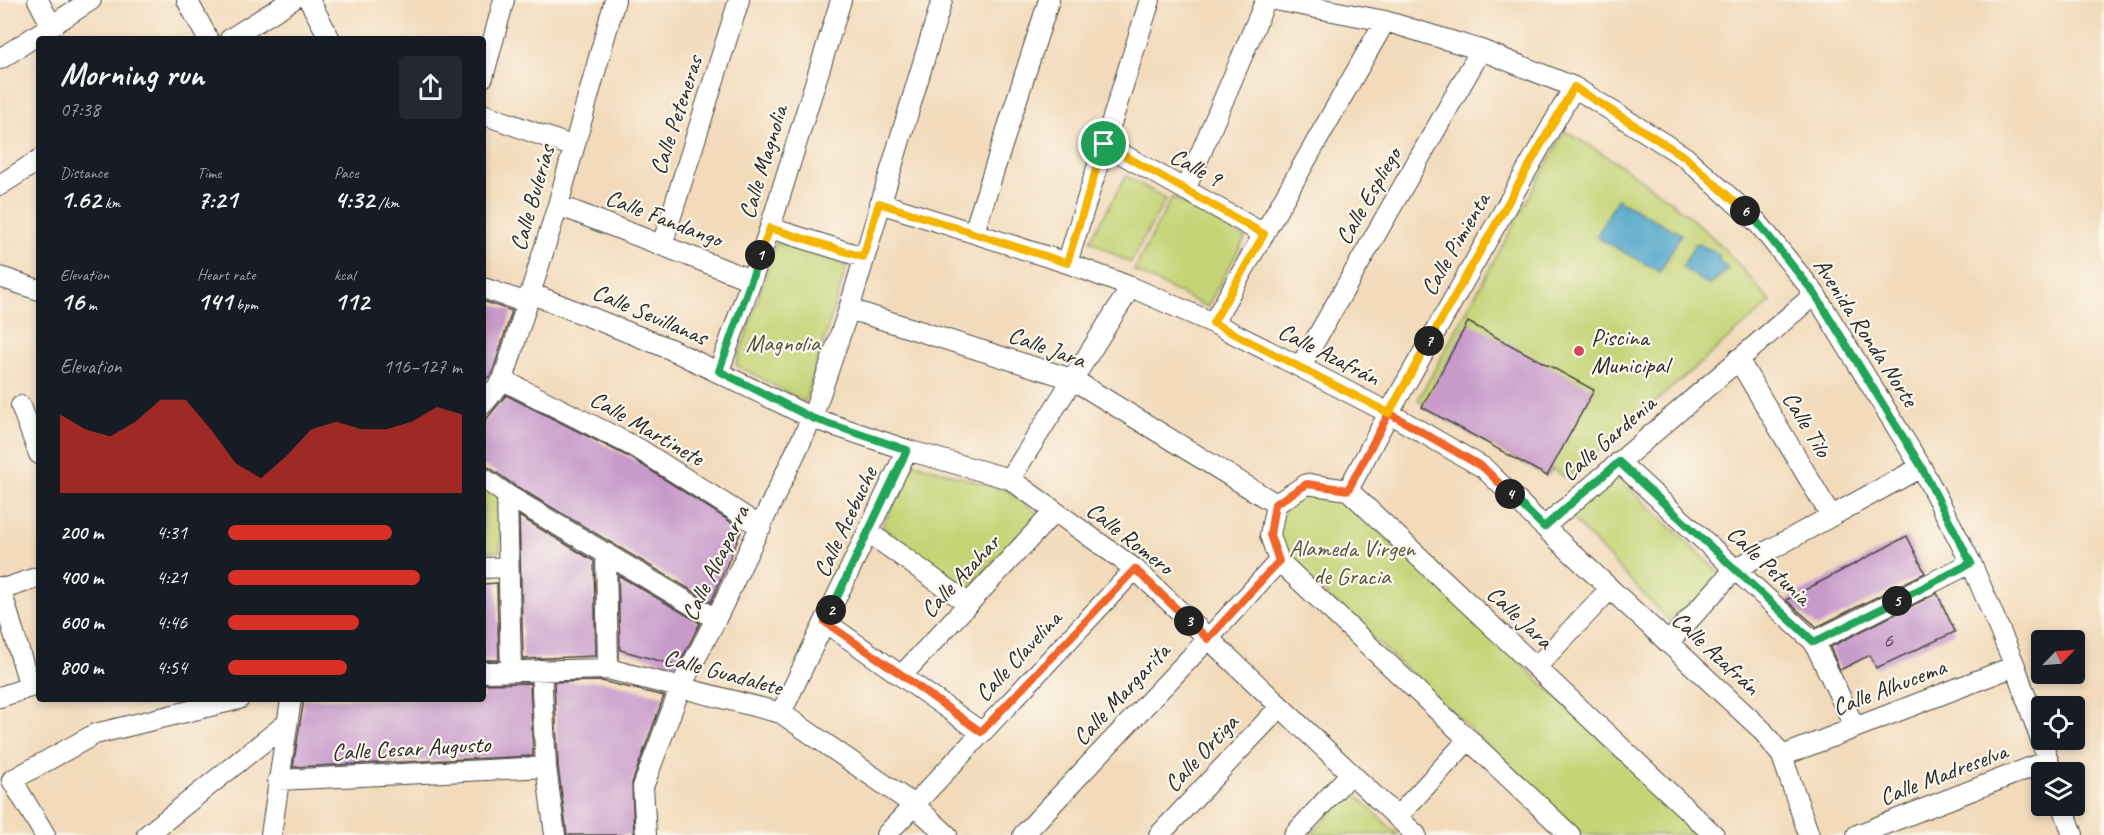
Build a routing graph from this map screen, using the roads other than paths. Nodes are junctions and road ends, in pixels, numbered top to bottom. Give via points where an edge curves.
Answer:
1 (38, 0) edge
2 (91, 0) edge
3 (187, 0) edge
4 (292, 0) edge
5 (309, 0) edge
6 (504, 0) edge
7 (615, 0) edge
8 (740, 0) edge
9 (841, 0) edge
10 (942, 0) edge
11 (1048, 0) edge
12 (1150, 0) edge
13 (1266, 0) edge
14 (1275, 0) edge
15 (1385, 21) junction
16 (51, 25) junction
17 (206, 36) edge
18 (235, 36) edge
19 (328, 36) edge
20 (1481, 50) junction
21 (0, 59) edge
22 (486, 66) edge
23 (1574, 87) junction
24 (486, 115) edge
25 (1104, 144) junction
26 (574, 147) junction
27 (36, 162) edge
28 (0, 185) edge
29 (1185, 190) junction
30 (879, 203) junction
31 (558, 205) junction
32 (770, 228) junction
33 (974, 232) junction
34 (1264, 234) junction
35 (662, 245) junction
36 (863, 257) junction
37 (1067, 263) junction
38 (0, 277) edge
39 (751, 280) junction
40 (36, 286) edge
41 (1131, 287) junction
42 (486, 289) edge
43 (1815, 294) junction
44 (529, 298) junction
45 (849, 309) junction
46 (1213, 323) junction
47 (1738, 359) junction
48 (1300, 367) junction
49 (719, 371) junction
50 (1072, 379) junction
51 (503, 380) junction
52 (486, 400) edge
53 (21, 406) dead end
54 (1389, 413) junction
55 (812, 418) junction
56 (36, 446) edge
57 (907, 450) junction
58 (1619, 462) junction
59 (1921, 466) junction
60 (486, 480) edge
61 (1010, 480) junction
62 (1348, 490) junction
63 (507, 495) junction
64 (1275, 504) junction
65 (1054, 512) junction
66 (1831, 516) junction
67 (761, 527) junction
68 (1544, 527) junction
69 (868, 532) junction
70 (606, 554) junction
71 (1279, 561) junction
72 (1971, 563) junction
73 (508, 567) junction
74 (486, 568) edge
75 (1135, 569) junction
76 (1735, 569) junction
77 (36, 578) edge
78 (0, 589) edge
79 (1610, 589) junction
80 (969, 604) junction
81 (716, 619) junction
82 (825, 622) junction
83 (1208, 639) junction
84 (1814, 642) junction
85 (1668, 643) junction
86 (2014, 666) junction
87 (1536, 667) junction
88 (608, 669) junction
89 (541, 670) junction
90 (511, 671) junction
91 (486, 672) edge
92 (902, 675) junction
93 (34, 686) edge
94 (681, 686) junction
95 (0, 697) edge
96 (227, 702) edge
97 (290, 702) edge
98 (1280, 707) junction
99 (781, 713) junction
100 (287, 723) junction
101 (1855, 728) junction
102 (981, 732) junction
103 (1469, 738) junction
104 (1782, 756) junction
105 (2048, 762) edge
106 (546, 767) junction
107 (1351, 773) junction
108 (2031, 774) edge
109 (278, 780) junction
110 (914, 806) junction
111 (2066, 816) edge
112 (1397, 817) junction
113 (45, 835) edge
114 (147, 835) edge
115 (271, 835) edge
116 (555, 835) edge
117 (646, 835) edge
118 (886, 835) edge
119 (947, 835) edge
120 (1023, 835) edge
121 (1159, 835) edge
122 (1294, 835) edge
123 (1416, 835) edge
124 (1570, 835) edge
125 (1714, 835) edge
126 (1809, 835) edge
127 (1857, 835) edge
128 (2073, 835) edge

1 - 16 street
2 - 16 street
3 - 17 street
4 - 18 street
5 - 19 street
6 - 22 street
7 - 26 street, Calle Bulerías
8 - 35 street, Calle Peteneras
9 - 32 street, Calle Magnolia
10 - 30 street, Calle Alcaparra
11 - 33 street
12 - 25 street
13 - 29 street
14 - 15 street, Avenida Ronda Norte
15 - 20 street, Avenida Ronda Norte
15 - 34 street
16 - 21 street
20 - 23 street, Avenida Ronda Norte
20 - 48 street, Calle Espliego
23 - 43 street, Avenida Ronda Norte via 1685,157 1758,223
23 - 54 street, Calle Pimienta
24 - 26 street
25 - 29 street, Calle 9
25 - 37 street
26 - 31 street, Calle Bulerías
27 - 28 street
29 - 34 street, Calle 9
30 - 33 street, Calle Azafrán
30 - 36 street, Calle Alcaparra
31 - 35 street, Calle Fandango
31 - 44 street, Calle Bulerías
32 - 36 street
32 - 39 street, Calle Magnolia
33 - 37 street, Calle Azafrán
34 - 46 street
35 - 39 street, Calle Fandango
36 - 45 street, Calle Alcaparra
37 - 41 street, Calle Azafrán
38 - 40 street
39 - 49 street, Calle Magnolia
41 - 46 street, Calle Azafrán
41 - 50 street
42 - 44 street, Calle Sevillanas
43 - 47 street, Calle Gardenia
43 - 59 street, Avenida Ronda Norte
44 - 49 street, Calle Sevillanas
44 - 51 street, Calle Bulerías
45 - 50 street, Calle Jara
45 - 55 street, Calle Alcaparra
46 - 48 street, Calle Azafrán
47 - 58 street, Calle Gardenia
47 - 66 street, Calle Tilo
48 - 54 street, Calle Azafrán
49 - 55 street, Calle Sevillanas
50 - 61 street
50 - 64 street, Calle Jara
51 - 52 street, Calle Bulerías
51 - 67 street, Calle Martinete via 639,449
53 - 56 street
54 - 62 street, Calle Pimienta
54 - 68 street, Calle Azafrán via 1484,468
55 - 57 street, Calle Romero
55 - 67 street, Calle Alcaparra
57 - 61 street, Calle Romero
57 - 69 street, Calle Acebuche
58 - 68 street, Calle Gardenia
58 - 76 street, Calle Petunia
59 - 66 street
59 - 72 street, Avenida Ronda Norte
60 - 63 street
61 - 65 street, Calle Romero
62 - 64 street via 1307,484
62 - 87 street, Calle Jara
63 - 70 street
63 - 73 street
64 - 71 street via 1270,535
65 - 75 street, Calle Romero
65 - 80 street, Calle Azahar
66 - 76 street
67 - 81 street, Calle Alcaparra
68 - 79 street, Calle Azafrán
69 - 80 street
69 - 82 street, Calle Acebuche
70 - 81 street
70 - 88 street
71 - 83 street, Calle Margarita
71 - 103 street
72 - 84 street
72 - 86 street, Avenida Ronda Norte
73 - 74 street
73 - 90 street
75 - 83 street, Calle Romero
75 - 102 street, Calle Clavelina
76 - 84 street, Calle Petunia
76 - 85 street
77 - 78 street
78 - 93 street
79 - 85 street, Calle Azafrán
79 - 87 street
80 - 92 street, Calle Azahar
81 - 94 street, Calle Alcaparra
82 - 92 street
82 - 99 street, Calle Acebuche
83 - 98 street, Calle Romero
83 - 120 street, Calle Margarita
84 - 101 street, Calle Petunia
85 - 104 street, Calle Azafrán via 1762,730
86 - 101 street, Calle Alhucema
86 - 105 street, Avenida Ronda Norte
87 - 125 street, Calle Jara
88 - 89 street, Calle Guadalete
88 - 94 street, Calle Guadalete
89 - 90 street, Calle Guadalete
89 - 106 street
90 - 91 street, Calle Guadalete
92 - 102 street
93 - 95 street
94 - 99 street, Calle Guadalete
94 - 117 street, Calle Alcaparra via 643,787
96 - 113 street via 95,734 12,780
97 - 100 street
98 - 107 street, Calle Romero
98 - 121 street, Calle Ortiga
99 - 110 street, Calle Guadalete
100 - 109 street
100 - 114 street
101 - 104 street, Calle Alhucema
102 - 110 street, Calle Clavelina
103 - 112 street
103 - 124 street
104 - 126 street, Calle Azafrán
106 - 109 street, Calle Cesar Augusto
106 - 116 street
107 - 112 street, Calle Romero
107 - 122 street
108 - 127 street, Calle Madreselva
109 - 115 street
110 - 118 street, Calle Clavelina
110 - 119 street, Calle Guadalete
111 - 128 street
112 - 123 street, Calle Romero

